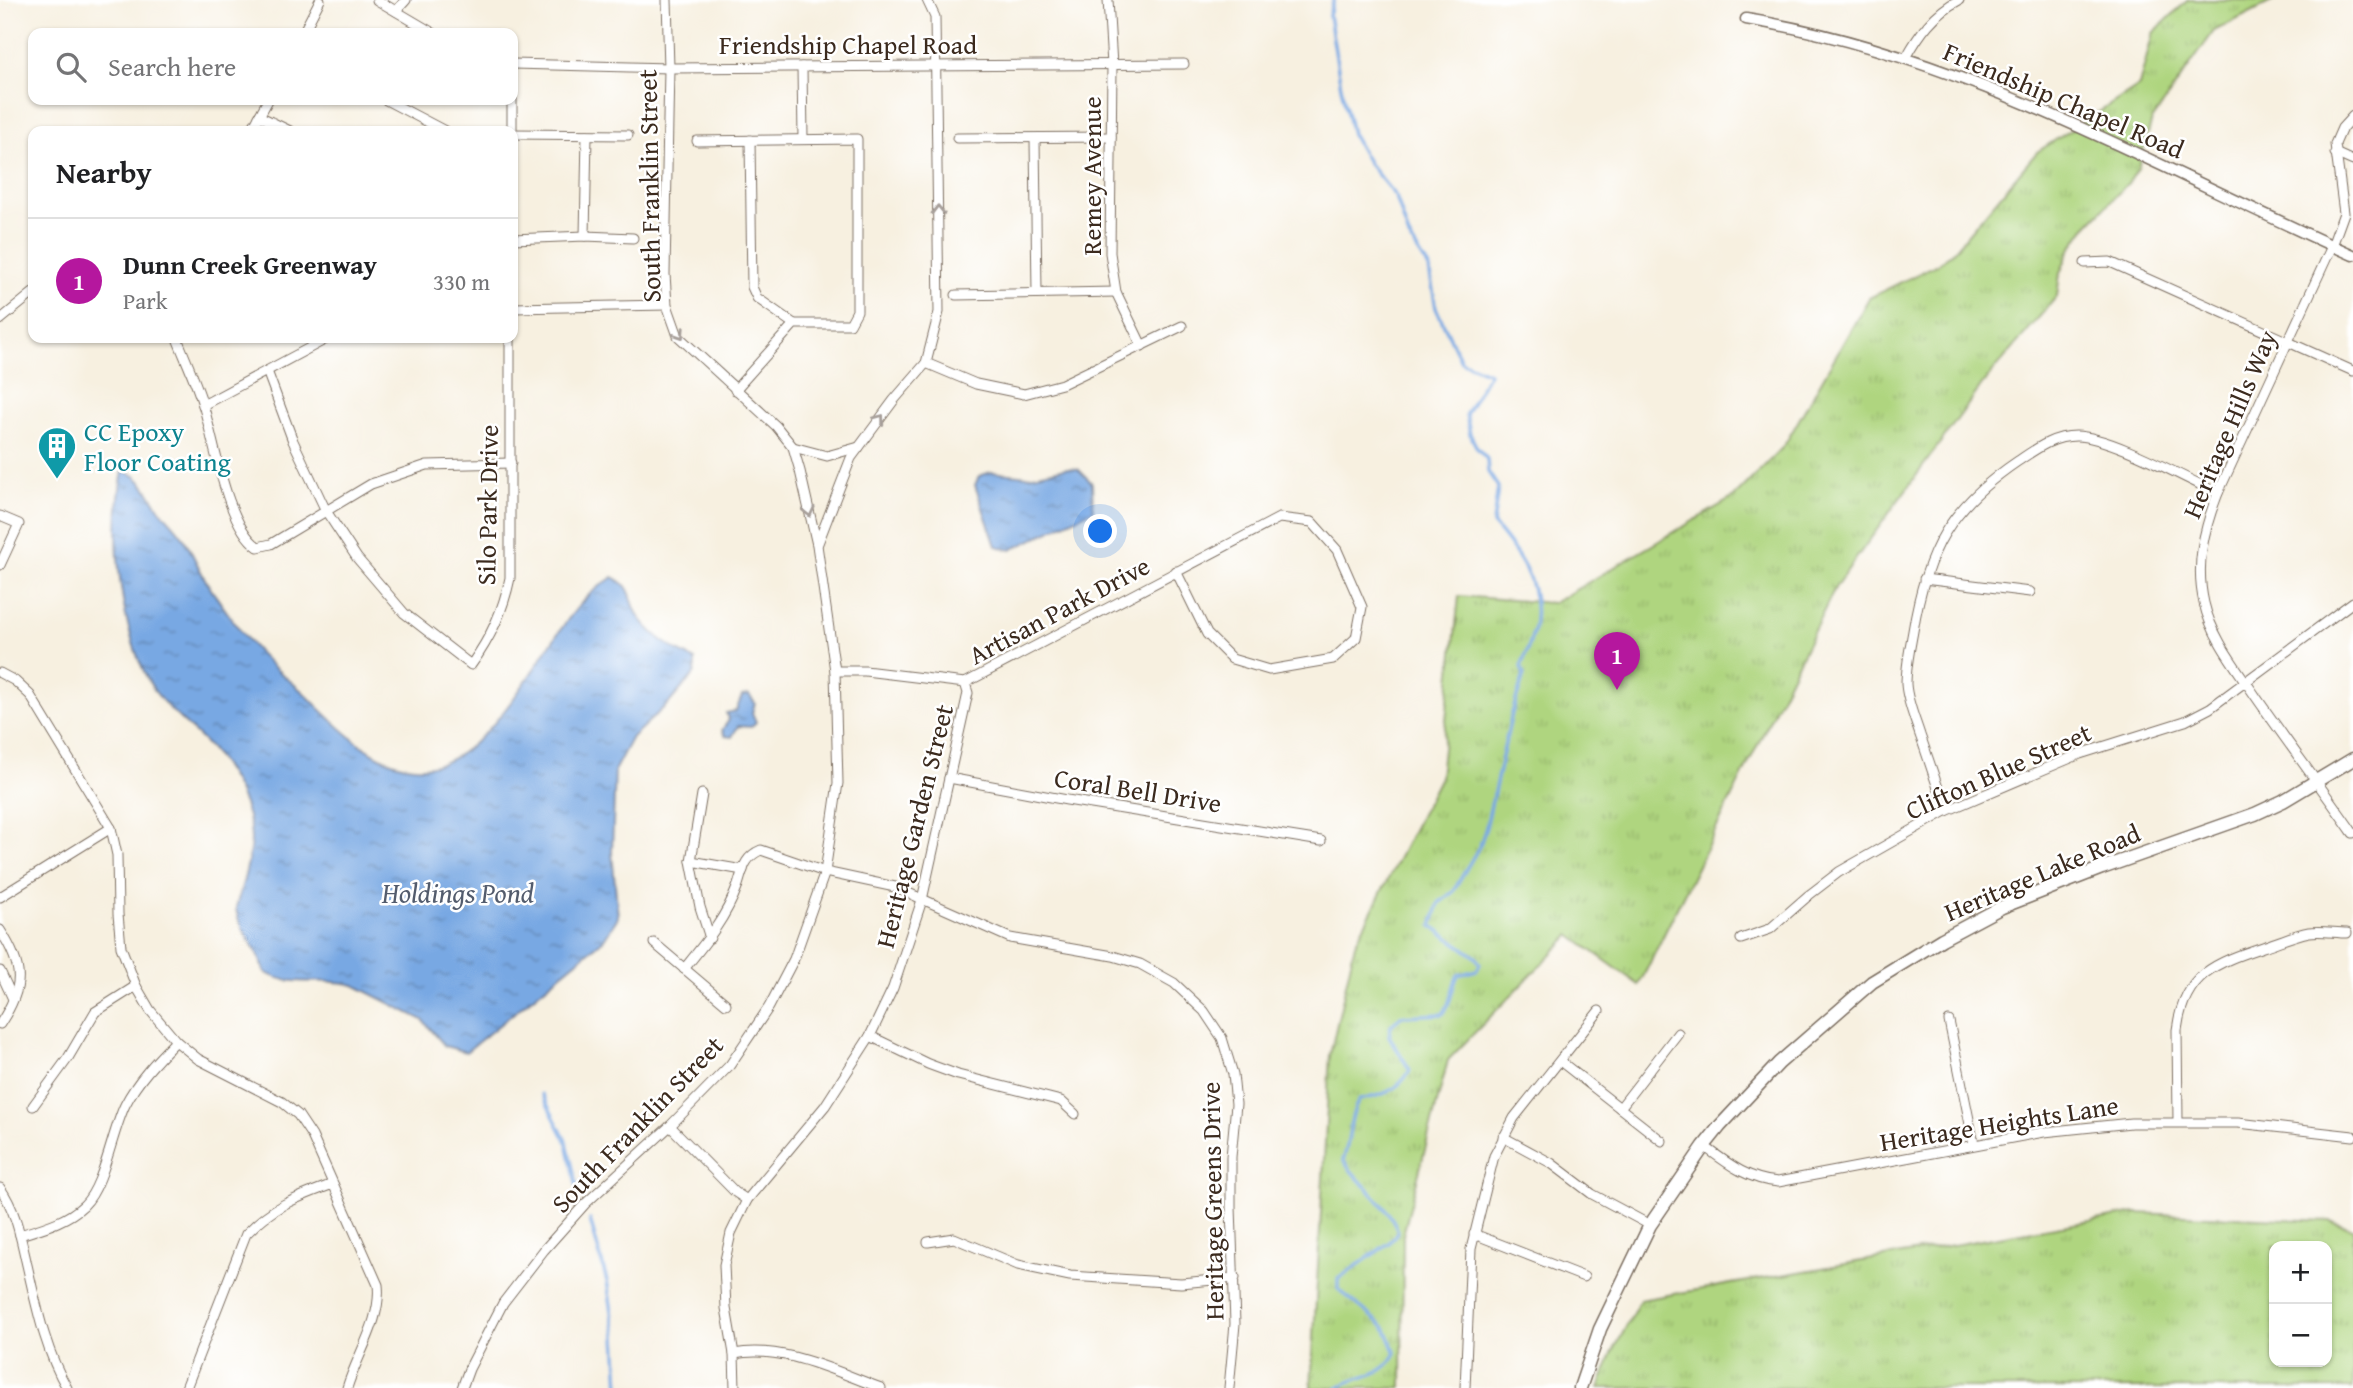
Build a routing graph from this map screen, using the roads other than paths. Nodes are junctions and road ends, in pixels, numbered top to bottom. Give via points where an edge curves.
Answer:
1 (320, 0) edge
2 (377, 0) edge
3 (406, 0) edge
4 (667, 0) edge
5 (927, 0) edge
6 (1108, 0) edge
7 (1959, 0) edge
8 (396, 11) junction
9 (1746, 19) dead end
10 (306, 28) edge
11 (425, 28) edge
12 (1906, 58) junction
13 (518, 64) edge
14 (1184, 64) dead end
15 (1112, 65) junction
16 (937, 67) junction
17 (668, 68) junction
18 (802, 68) junction
19 (266, 105) edge
20 (396, 105) edge
21 (512, 105) edge
22 (260, 116) junction
23 (2353, 116) edge
24 (254, 126) edge
25 (280, 126) edge
26 (435, 126) edge
27 (512, 126) edge
28 (518, 133) edge
29 (587, 135) junction
30 (628, 135) dead end
31 (1111, 137) junction
32 (957, 138) dead end
33 (803, 139) junction
34 (1035, 139) junction
35 (750, 140) junction
36 (697, 141) dead end
37 (2335, 153) junction
38 (2353, 161) edge
39 (585, 236) junction
40 (633, 237) dead end
41 (518, 239) edge
42 (2332, 246) junction
43 (2353, 255) edge
44 (2085, 263) dead end
45 (1116, 292) junction
46 (1037, 293) junction
47 (956, 295) dead end
48 (28, 297) edge
49 (667, 305) junction
50 (518, 308) edge
51 (0, 320) edge
52 (794, 324) junction
53 (1182, 326) dead end
54 (2287, 341) junction
55 (179, 343) edge
56 (319, 343) edge
57 (510, 343) edge
58 (1142, 346) junction
59 (926, 363) junction
60 (267, 371) junction
61 (2353, 371) edge
62 (735, 390) junction
63 (204, 405) junction
64 (793, 447) junction
65 (859, 447) junction
66 (511, 463) junction
67 (2218, 493) junction
68 (326, 511) junction
69 (0, 516) edge
70 (817, 545) junction
71 (0, 565) edge
72 (1176, 572) junction
73 (1924, 579) junction
74 (2030, 592) dead end
75 (2353, 602) edge
76 (835, 671) junction
77 (0, 673) edge
78 (2246, 681) junction
79 (965, 683) junction
80 (2353, 759) edge
81 (949, 778) junction
82 (2316, 782) junction
83 (702, 794) dead end
84 (1946, 811) junction
85 (111, 828) junction
86 (2353, 833) edge
87 (1321, 841) dead end
88 (691, 861) junction
89 (743, 870) junction
90 (825, 872) junction
91 (0, 897) edge
92 (922, 900) junction
93 (0, 930) edge
94 (2347, 933) dead end
95 (709, 938) junction
96 (1741, 939) dead end
97 (654, 943) dead end
98 (684, 969) junction
99 (0, 971) edge
100 (136, 986) junction
101 (13, 999) junction
102 (726, 1004) dead end
103 (1599, 1011) dead end
104 (1949, 1020) dead end
105 (0, 1024) edge
106 (1678, 1033) dead end
107 (870, 1036) junction
108 (176, 1041) junction
109 (1560, 1061) junction
110 (33, 1106) dead end
111 (1620, 1108) junction
112 (1074, 1114) dead end
113 (2178, 1122) junction
114 (670, 1126) junction
115 (2353, 1136) edge
116 (1503, 1137) junction
117 (1662, 1141) dead end
118 (1974, 1144) junction
119 (1704, 1146) junction
120 (333, 1184) junction
121 (0, 1188) edge
122 (747, 1200) junction
123 (1650, 1225) junction
124 (1474, 1234) junction
125 (20, 1235) junction
126 (928, 1242) dead end
127 (1584, 1277) dead end
128 (1235, 1278) junction
129 (734, 1354) junction
130 (67, 1388) edge
131 (186, 1388) edge
132 (347, 1388) edge
133 (462, 1388) edge
134 (735, 1388) edge
135 (881, 1388) edge
136 (1229, 1388) edge
137 (1465, 1388) edge
138 (1580, 1388) edge

1 - 10 street
2 - 8 street
3 - 8 street
4 - 17 street, South Franklin Street
5 - 16 street, South Franklin Street via 935,18
6 - 15 street, Remey Avenue
7 - 12 street via 1930,21
8 - 11 street
9 - 12 street, Friendship Chapel Road via 1848,40
12 - 42 street, Friendship Chapel Road via 2034,106
13 - 17 street, Friendship Chapel Road
14 - 15 street, Friendship Chapel Road
15 - 16 street, Friendship Chapel Road
15 - 31 street, Remey Avenue
16 - 18 street, Friendship Chapel Road
59 -> 16 street, South Franklin Street via 939,312
17 - 18 street, Friendship Chapel Road
17 - 49 street, South Franklin Street
18 - 33 street
19 - 22 street
20 - 26 street
21 - 27 street
22 - 24 street
22 - 25 street
23 - 37 street via 2342,128
28 - 29 street
29 - 30 street
29 - 39 street
31 - 34 street
31 - 45 street, Remey Avenue via 1110,253
32 - 34 street
33 - 35 street
33 - 52 street via 857,139 857,311 850,324
34 - 46 street
35 - 36 street
35 - 52 street via 752,287 757,298
37 - 38 street
37 - 42 street, Heritage Hills Way via 2344,214
39 - 40 street
39 - 41 street
42 - 43 street, Friendship Chapel Road
42 - 54 street, Heritage Hills Way
44 - 54 street via 2110,262
45 - 46 street
45 - 58 street, Remey Avenue
46 - 47 street
48 - 51 street
49 - 50 street
49 -> 62 street, South Franklin Street via 678,335
52 - 62 street
53 - 58 street
54 - 61 street
54 - 67 street, Heritage Hills Way
55 - 63 street
56 - 60 street
57 - 66 street, Silo Park Drive
58 - 59 street via 1062,384 1024,394 976,384
65 -> 59 street, South Franklin Street
60 - 63 street
60 - 68 street
62 - 64 street, South Franklin Street
63 - 68 street via 224,483 248,540 258,547 271,544
64 - 65 street via 827,456
64 -> 70 street, South Franklin Street
65 - 70 street, South Franklin Street
66 - 68 street via 427,465 371,484
66 - 68 street, Silo Park Drive via 510,578 505,605 471,665 404,613 357,558
67 - 73 street via 2094,438 2056,438 2014,463 1973,496 1947,528
67 - 78 street, Heritage Hills Way via 2206,523 2201,584 2210,623
69 - 71 street via 19,524
70 - 76 street, South Franklin Street
72 - 72 street, Artisan Park Drive via 1279,518 1312,522 1337,550 1362,607 1356,638 1333,659 1269,670 1232,659 1207,634
72 - 79 street, Artisan Park Drive
73 - 74 street
73 - 84 street via 1907,666 1907,692
75 - 78 street, Clifton Blue Street
76 - 79 street, Artisan Park Drive
76 - 90 street, South Franklin Street via 838,783
77 - 85 street via 30,695
78 - 82 street, Heritage Hills Way
78 - 84 street, Clifton Blue Street via 2185,721 2080,754
79 - 81 street, Heritage Garden Street via 968,694
80 - 82 main road, Heritage Lake Road
81 - 87 street, Coral Bell Drive
81 - 92 street, Heritage Garden Street
82 - 86 street, Heritage Hills Way
82 - 119 main road, Heritage Lake Road via 2255,814 2002,907 1942,939 1872,982 1779,1063
83 - 88 street
84 - 96 street, Clifton Blue Street via 1839,872 1770,929
85 - 91 street
85 - 100 street via 117,855 121,947
88 - 89 street
88 - 95 street
89 - 90 street, Heritage Greens Drive via 751,854 761,850
89 - 95 street via 728,912
90 - 92 street, Heritage Greens Drive via 895,887
90 - 114 street, South Franklin Street via 794,959 769,1007 730,1065
92 - 107 street, Heritage Garden Street via 893,988
92 - 128 street, Heritage Greens Drive via 1010,938 1140,964 1174,983 1204,1011 1222,1038 1233,1074
93 - 101 street via 15,953 19,976
94 - 113 street via 2311,931 2225,960 2199,978 2178,1016
95 - 98 street
97 - 98 street
98 - 102 street
99 - 101 street
100 - 108 street
100 - 110 street via 95,1012
101 - 105 street
103 - 109 street
104 - 118 street
106 - 111 street
107 - 112 street via 958,1075 1061,1101
107 - 122 street, Heritage Garden Street via 825,1107
108 - 120 street via 198,1059 282,1102 298,1115
108 - 125 street via 126,1104 85,1204 66,1219
109 - 111 street
109 - 116 street
111 - 117 street
113 - 115 street, Heritage Heights Lane via 2238,1123
113 - 118 street, Heritage Heights Lane via 2085,1127
114 - 122 street
114 - 133 street, South Franklin Street via 544,1250 498,1311
116 - 123 street
116 - 124 street
118 - 119 street, Heritage Heights Lane via 1778,1182 1737,1170
119 - 123 main road, Heritage Lake Road
120 - 131 street via 265,1215 246,1234
120 - 132 street via 372,1269 380,1298
121 - 125 street
122 - 129 street, Heritage Garden Street via 731,1233 724,1265
123 - 138 main road, Heritage Lake Road via 1600,1329
124 - 127 street
124 - 137 street
125 - 130 street via 41,1325 54,1366
126 - 128 street via 954,1238 1018,1265 1070,1276 1181,1283
128 - 136 street, Heritage Greens Drive
129 - 134 street, Heritage Garden Street
129 - 135 street via 773,1353

